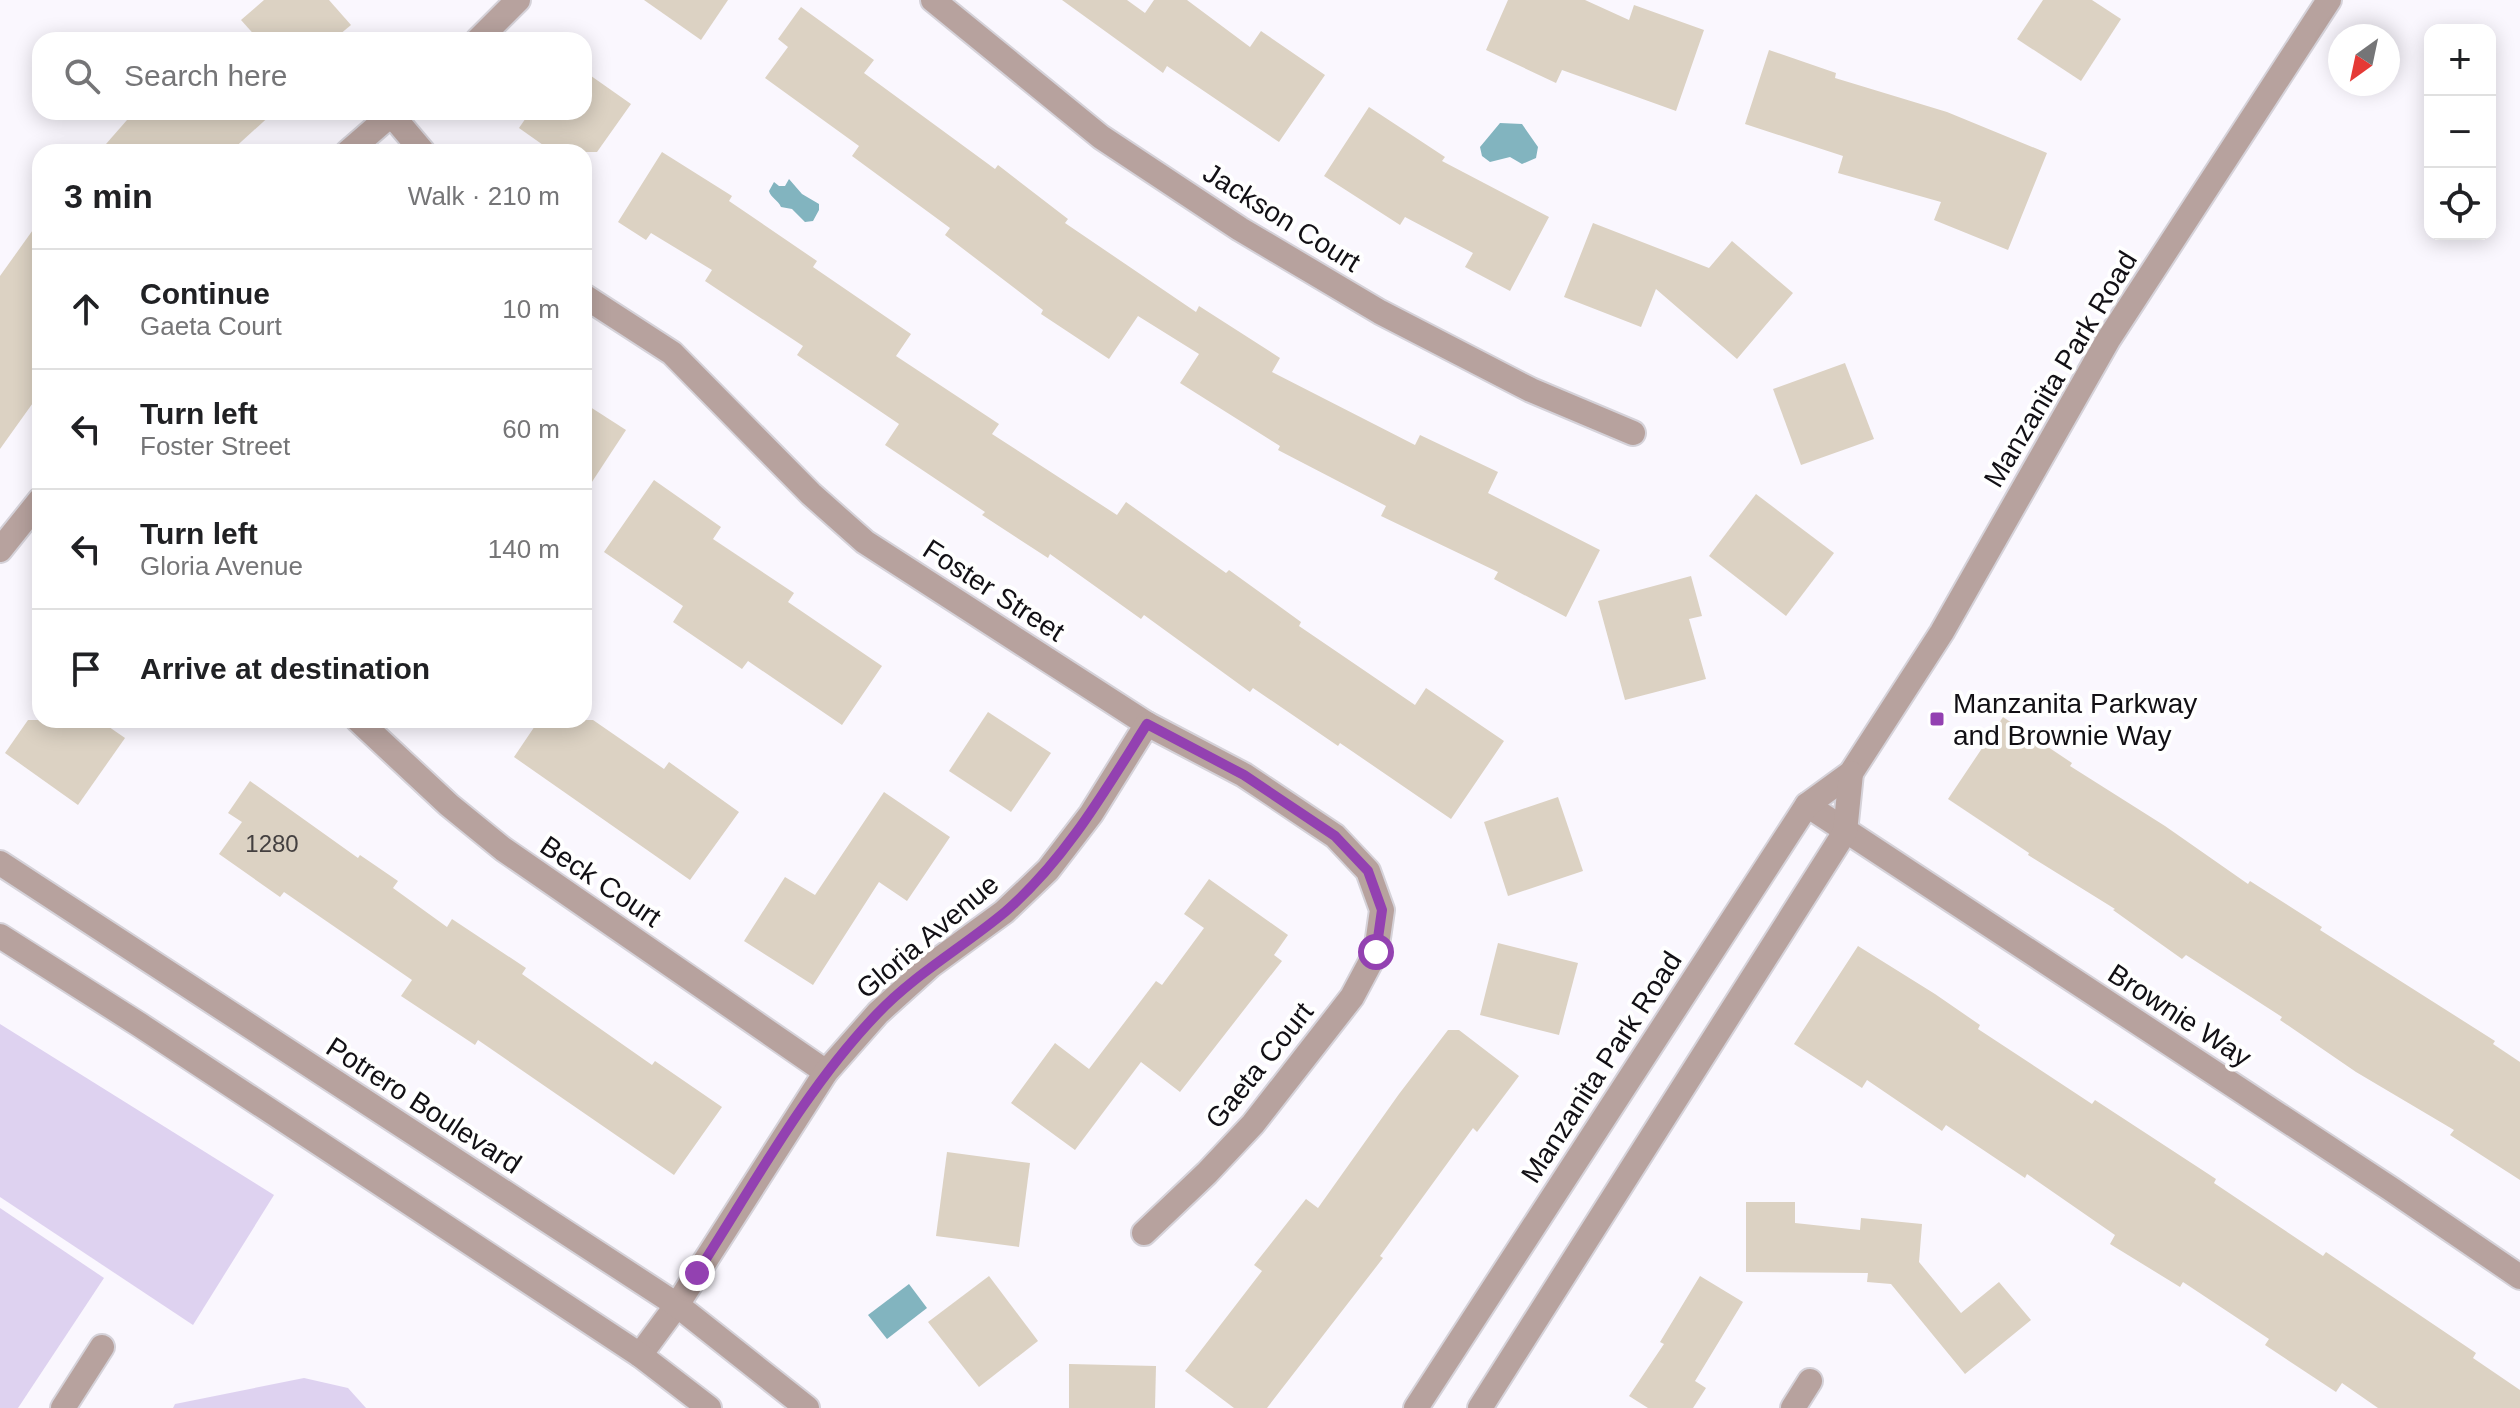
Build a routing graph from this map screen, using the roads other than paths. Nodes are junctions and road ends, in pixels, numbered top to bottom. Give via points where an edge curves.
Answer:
1 (518, 0) edge
2 (933, 0) edge
3 (2329, 0) edge
4 (486, 32) edge
5 (385, 120) edge
6 (398, 120) edge
7 (357, 144) edge
8 (417, 144) edge
9 (592, 301) edge
10 (1633, 433) dead end
11 (32, 510) edge
12 (0, 550) edge
13 (1147, 724) junction
14 (367, 728) edge
15 (1851, 773) junction
16 (1807, 805) junction
17 (1845, 832) junction
18 (0, 863) edge
19 (1382, 910) joint
20 (0, 936) edge
21 (826, 1072) junction
22 (1144, 1233) dead end
23 (2520, 1277) edge
24 (677, 1305) junction
25 (102, 1347) dead end
26 (640, 1355) junction
27 (1810, 1381) dead end
28 (63, 1408) edge
29 (709, 1408) edge
30 (807, 1408) edge
31 (1416, 1408) edge
32 (1480, 1408) edge
33 (1793, 1408) edge

1 - 4 street
2 - 10 street, Jackson Court via 1101,137 1240,229 1380,312 1531,390
3 - 15 street, Manzanita Park Road via 2108,340 1942,632
5 - 7 street
6 - 8 street
9 - 13 street, Foster Street via 672,353 865,542
11 - 12 street
13 - 19 street, Foster Street via 1244,775 1335,836 1368,871
13 - 21 street, Gloria Avenue via 1091,814 1048,870 878,1013
14 - 21 street, Beck Court via 503,849
15 - 16 street, Manzanita Park Road
15 - 17 street, Manzanita Park Road
16 - 17 street, Brownie Way
16 - 31 street, Manzanita Park Road
17 - 23 street, Brownie Way
17 - 32 street, Manzanita Park Road
18 - 24 street, Potrero Boulevard
19 - 22 street, Gaeta Court via 1376,952 1352,997 1253,1124
20 - 26 street
21 - 24 street, Gloria Avenue
24 - 26 street, Gloria Avenue
24 - 30 street, Potrero Boulevard
25 - 28 street
26 - 29 street
27 - 33 street

